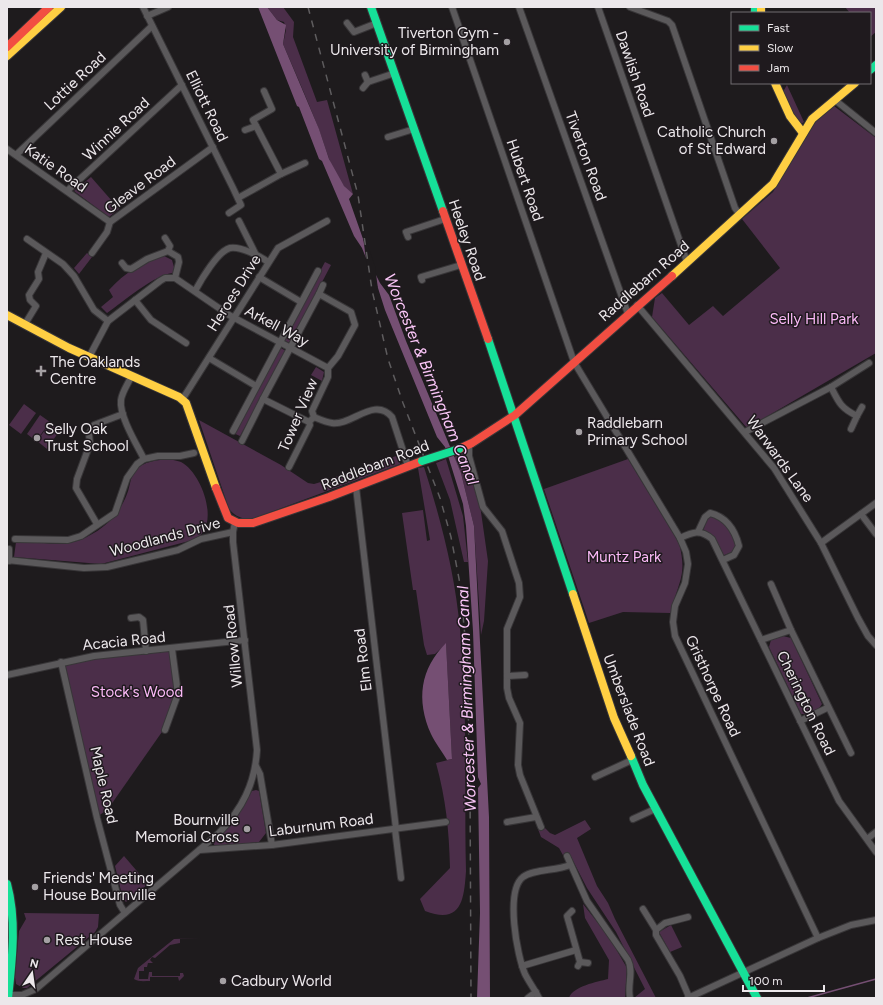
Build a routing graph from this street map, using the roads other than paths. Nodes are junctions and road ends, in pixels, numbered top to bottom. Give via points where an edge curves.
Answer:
1 (49, 7) edge
2 (61, 7) edge
3 (143, 7) edge
4 (168, 7) edge
5 (372, 7) edge
6 (452, 7) edge
7 (519, 7) edge
8 (598, 7) edge
9 (630, 7) edge
10 (147, 16) junction
11 (347, 22) dead end
12 (377, 23) junction
13 (152, 26) junction
14 (7, 47) edge
15 (7, 56) edge
16 (395, 73) junction
17 (365, 75) dead end
18 (368, 82) junction
19 (775, 84) edge
20 (854, 84) edge
21 (182, 85) junction
22 (363, 88) dead end
23 (264, 91) dead end
24 (835, 100) junction
25 (256, 126) junction
26 (414, 129) junction
27 (245, 130) dead end
28 (803, 133) junction
29 (876, 133) edge
30 (388, 136) dead end
31 (213, 147) junction
32 (7, 149) edge
33 (16, 155) junction
34 (305, 163) dead end
35 (281, 174) junction
36 (67, 192) junction
37 (238, 198) junction
38 (229, 213) dead end
39 (740, 215) junction
40 (445, 219) junction
41 (239, 221) dead end
42 (327, 221) dead end
43 (110, 222) junction
44 (408, 237) dead end
45 (165, 238) dead end
46 (27, 239) dead end
47 (168, 251) junction
48 (46, 253) junction
49 (92, 253) dead end
50 (256, 255) junction
51 (268, 262) junction
52 (686, 262) junction
53 (122, 263) dead end
54 (462, 265) junction
55 (318, 271) dead end
56 (259, 277) junction
57 (175, 278) junction
58 (422, 280) dead end
59 (323, 285) dead end
60 (195, 291) junction
61 (319, 294) junction
62 (135, 300) junction
63 (302, 302) junction
64 (638, 305) junction
65 (628, 314) junction
66 (7, 315) edge
67 (235, 318) junction
68 (108, 321) junction
69 (25, 324) junction
70 (279, 342) junction
71 (186, 343) dead end
72 (291, 348) junction
73 (89, 357) junction
74 (209, 358) junction
75 (574, 362) junction
76 (869, 364) dead end
77 (328, 368) junction
78 (131, 377) junction
79 (256, 386) junction
80 (830, 387) junction
81 (264, 397) junction
82 (182, 400) junction
83 (862, 407) dead end
84 (123, 414) junction
85 (515, 415) junction
86 (857, 416) junction
87 (314, 417) junction
88 (309, 422) junction
89 (851, 429) dead end
90 (233, 431) dead end
91 (745, 432) junction
92 (242, 441) dead end
93 (469, 445) junction
94 (194, 453) dead end
95 (144, 459) junction
96 (408, 466) junction
97 (289, 467) dead end
98 (356, 487) junction
99 (876, 503) edge
100 (861, 514) junction
101 (235, 522) junction
102 (97, 524) junction
103 (233, 532) junction
104 (698, 532) junction
105 (876, 534) edge
106 (680, 538) junction
107 (15, 539) dead end
108 (820, 543) junction
109 (9, 549) dead end
110 (8, 560) edge
111 (722, 560) junction
112 (771, 584) dead end
113 (131, 618) dead end
114 (791, 630) junction
115 (245, 640) junction
116 (761, 640) junction
117 (876, 645) edge
118 (172, 649) junction
119 (146, 651) junction
120 (61, 662) junction
121 (526, 674) dead end
122 (7, 675) edge
123 (507, 676) junction
124 (827, 708) junction
125 (800, 721) junction
126 (165, 730) dead end
127 (851, 753) dead end
128 (632, 760) junction
129 (256, 766) junction
130 (595, 777) dead end
131 (655, 809) junction
132 (536, 817) junction
133 (633, 819) dead end
134 (446, 822) dead end
135 (511, 824) dead end
136 (541, 828) dead end
137 (396, 829) junction
138 (876, 832) edge
139 (867, 839) junction
140 (272, 845) junction
141 (200, 850) junction
142 (876, 852) edge
143 (567, 856) dead end
144 (570, 864) junction
145 (401, 878) dead end
146 (7, 884) edge
147 (9, 900) edge
148 (644, 910) dead end
149 (572, 911) dead end
150 (125, 913) junction
151 (560, 913) dead end
152 (567, 916) junction
153 (10, 917) edge
154 (688, 917) dead end
155 (876, 920) edge
156 (656, 930) junction
157 (818, 938) junction
158 (576, 950) junction
159 (588, 962) dead end
160 (522, 966) junction
161 (743, 972) junction
162 (538, 995) edge
163 (8, 996) edge
164 (528, 998) edge
165 (630, 998) edge
166 (688, 998) edge
167 (757, 998) edge

1 - 14 main road
2 - 15 main road
3 - 10 street, Elliott Road
4 - 10 street
5 - 12 main road, Heeley Road
6 - 75 street, Hubert Road
7 - 65 street, Tiverton Road
8 - 52 street, Dawlish Road
9 - 39 street via 668,21 672,25 735,208
10 - 13 street, Elliott Road
11 - 12 street via 354,32
12 - 16 main road, Heeley Road
13 - 21 street, Elliott Road
13 - 33 street, Lottie Road
16 - 18 street
16 - 26 main road, Heeley Road
17 - 18 street
18 - 22 street
19 - 28 main road via 791,117
20 - 24 main road, Raddlebarn Road
21 - 31 street, Elliott Road
21 - 36 street, Winnie Road
23 - 25 street via 272,109 253,120
24 - 28 main road, Raddlebarn Road via 812,119
24 - 29 street
25 - 27 street
25 - 35 street
26 - 30 street
26 - 40 main road, Heeley Road
28 - 39 main road, Raddlebarn Road via 773,184
31 - 37 street, Elliott Road
31 - 43 street, Gleave Road
32 - 33 street, Katie Road
33 - 36 street, Katie Road
34 - 35 street
35 - 37 street
36 - 43 street, Katie Road
37 - 38 street via 241,205
39 - 52 main road, Raddlebarn Road
40 - 44 street via 406,232
40 - 54 main road, Heeley Road
41 - 50 street
42 - 51 street, Heroes Drive via 278,248
43 - 49 street, Gleave Road via 107,232
45 - 47 street via 170,246
46 - 48 street
47 - 53 street via 130,269
47 - 57 street via 178,257
48 - 68 street via 63,264 74,276 94,310
48 - 69 street via 38,272 39,279 29,295 36,306
50 - 51 street
50 - 60 street via 231,248 224,251
51 - 56 street, Heroes Drive
52 - 64 main road, Raddlebarn Road
54 - 58 street via 421,277
54 - 85 main road, Heeley Road
55 - 63 street
56 - 63 street
56 - 67 street, Heroes Drive
57 - 60 street, Arkell Way
57 - 62 street via 165,278
59 - 61 street
60 - 67 street, Arkell Way
61 - 72 street
61 - 77 street, Tower View via 351,312 355,325 338,356
62 - 68 street
62 - 71 street via 151,320
63 - 70 street
64 - 65 main road, Raddlebarn Road
64 - 91 street, Warwards Lane
65 - 75 main road, Raddlebarn Road
66 - 69 main road
67 - 70 street, Arkell Way
67 - 74 street, Heroes Drive
68 - 73 street
69 - 73 main road
70 - 72 street, Arkell Way
70 - 79 street
72 - 77 street, Arkell Way
72 - 81 street
73 - 78 main road
74 - 79 street
74 - 82 street, Heroes Drive
75 - 85 main road, Raddlebarn Road
75 - 106 street, Gristhorpe Road
76 - 80 street
77 - 87 street, Tower View via 328,377 312,411
78 - 82 main road
78 - 84 street via 121,398
79 - 90 street
80 - 86 street via 839,404
80 - 91 street
81 - 88 street
81 - 92 street
82 - 101 main road via 190,411 225,514 228,519
83 - 86 street
84 - 95 street
84 - 102 street via 94,425 89,434 90,444 76,483 76,488
85 - 93 main road, Raddlebarn Road
85 - 128 main road, Umberslade Road via 607,697
86 - 89 street
87 - 88 street, Tower View
87 - 96 street via 332,423 373,409 386,412 392,417
88 - 97 street, Tower View via 307,433
91 - 108 street, Warwards Lane via 784,483
93 - 96 main road, Raddlebarn Road, bridge
93 - 123 street via 469,456 483,507 502,531 519,583 520,597 507,629
94 - 95 street
95 - 102 street via 132,470 114,513
96 - 98 main road, Raddlebarn Road
98 - 101 main road, Raddlebarn Road via 253,523
98 - 137 street, Elm Road
99 - 100 street
100 - 105 street
100 - 108 street
101 - 103 street, Willow Road
102 - 107 street via 81,536 68,540
103 - 110 street, Woodlands Drive via 201,539 178,550 107,567 84,568
103 - 115 street, Willow Road
104 - 106 street
104 - 111 street, Cherington Road via 705,533 712,539
104 - 111 street via 705,517 710,513 730,525 739,546 734,555
106 - 157 street, Gristhorpe Road via 688,564 685,583 675,606 675,636
108 - 117 street, Warwards Lane via 858,618
109 - 110 street, Woodlands Drive
111 - 116 street, Cherington Road
112 - 114 street
113 - 119 street via 139,617 143,620
114 - 116 street
114 - 124 street
115 - 118 street, Acacia Road
115 - 129 street, Willow Road via 257,750
116 - 125 street, Cherington Road
118 - 119 street, Acacia Road
118 - 126 street via 178,694
119 - 120 street, Acacia Road
120 - 122 street, Acacia Road
120 - 150 street, Maple Road via 97,818 120,905
121 - 123 street
123 - 132 street via 509,698 520,723 520,775
124 - 125 street
124 - 127 street
125 - 139 street, Cherington Road via 839,802
128 - 130 street
128 - 131 main road, Umberslade Road
129 - 140 street, Willow Road via 260,774
129 - 141 street, Willow Road via 249,790 234,816
131 - 133 street
131 - 161 main road, Umberslade Road
132 - 135 street
132 - 136 street
134 - 137 street, Laburnum Road
137 - 140 street, Laburnum Road
137 - 145 street, Elm Road
138 - 139 street
139 - 142 street, Cherington Road
140 - 141 street, Laburnum Road
141 - 150 street, Willow Road
143 - 144 street
144 - 160 street via 554,870 528,874 518,881 515,888 514,913
144 - 165 street via 587,901 631,966 628,990
146 - 147 main road
147 - 153 main road
148 - 156 street
149 - 152 street
150 - 163 street, Willow Road via 29,994
151 - 152 street
152 - 158 street
153 - 163 main road
154 - 156 street via 666,923
155 - 157 street via 851,925
156 - 166 street via 656,935 680,976
157 - 161 street
158 - 159 street via 579,964
158 - 160 street
160 - 162 street
161 - 166 street
161 - 167 main road, Umberslade Road
162 - 164 street

